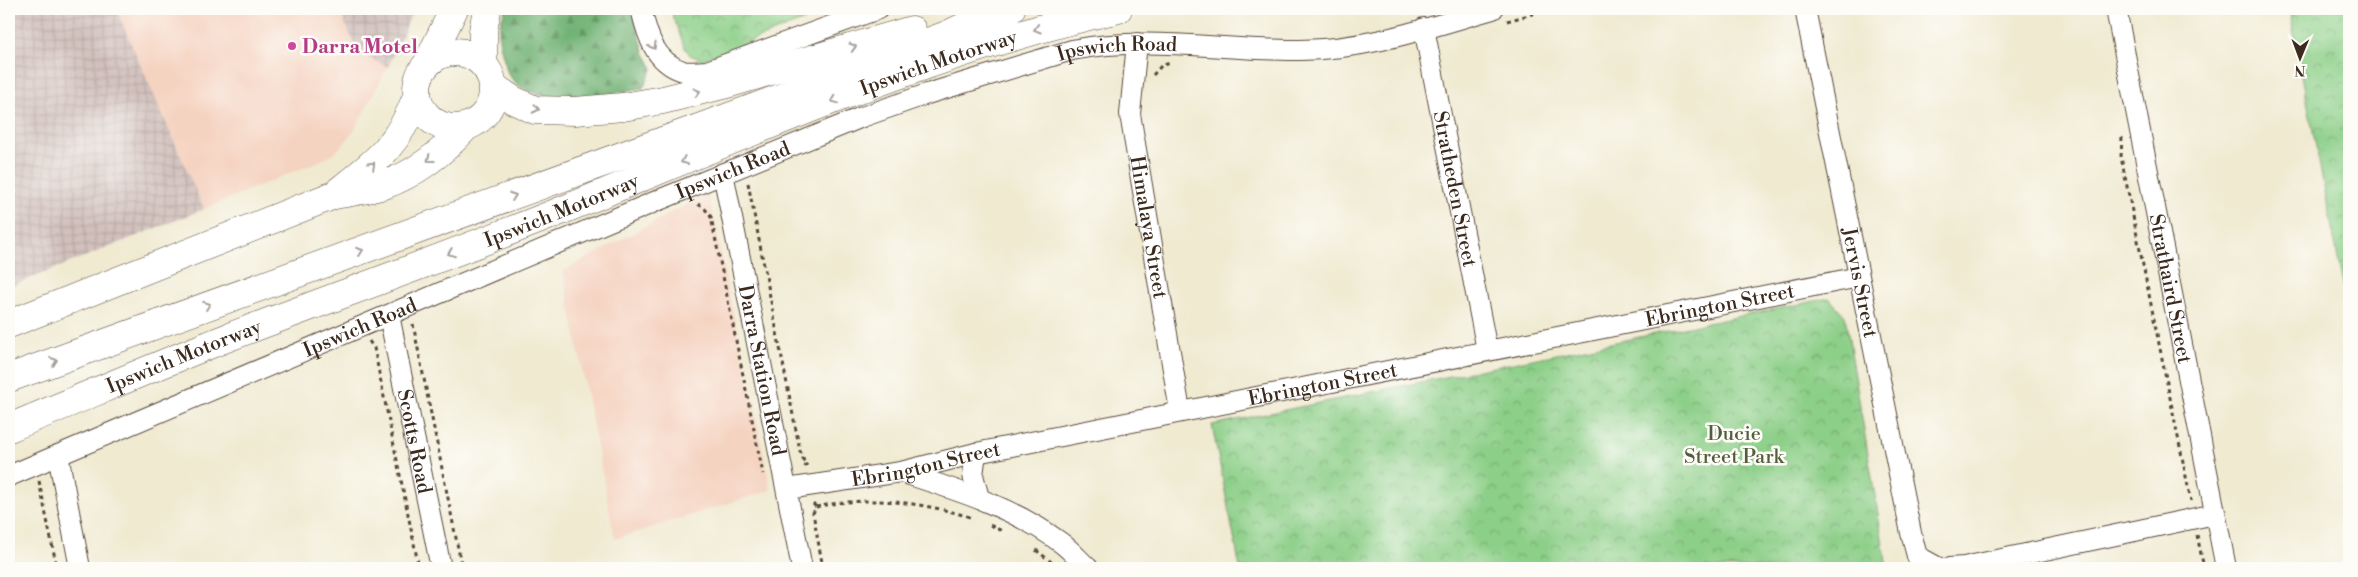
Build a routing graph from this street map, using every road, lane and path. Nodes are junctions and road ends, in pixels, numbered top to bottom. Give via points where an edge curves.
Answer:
1 (454, 9) edge
2 (487, 9) edge
3 (641, 9) edge
4 (878, 9) edge
5 (1011, 9) edge
6 (1118, 9) edge
7 (1493, 9) edge
8 (1806, 9) edge
9 (2116, 9) edge
10 (982, 18) junction
11 (1424, 28) junction
12 (1137, 43) junction
13 (428, 62) junction
14 (488, 75) junction
15 (417, 96) junction
16 (466, 126) junction
17 (2123, 130) dead end
18 (724, 173) junction
19 (753, 176) dead end
20 (334, 196) junction
21 (695, 202) dead end
22 (1859, 277) junction
23 (389, 315) junction
24 (412, 318) dead end
25 (9, 324) edge
26 (361, 339) dead end
27 (1487, 350) junction
28 (9, 378) edge
29 (1180, 411) junction
30 (9, 428) edge
31 (976, 453) junction
32 (60, 462) junction
33 (901, 472) junction
34 (9, 476) edge
35 (38, 479) junction
36 (31, 482) dead end
37 (764, 482) dead end
38 (808, 486) junction
39 (787, 489) junction
40 (979, 498) junction
41 (816, 507) junction
42 (2215, 514) junction
43 (976, 519) dead end
44 (2194, 519) junction
45 (984, 522) dead end
46 (1008, 533) dead end
47 (1030, 546) dead end
48 (57, 568) edge
49 (80, 568) edge
50 (419, 568) edge
51 (440, 568) edge
52 (462, 568) edge
53 (802, 568) edge
54 (823, 568) edge
55 (1059, 568) edge
56 (1088, 568) edge
57 (1940, 568) edge
58 (1949, 568) edge
59 (2204, 568) edge
60 (2226, 568) edge

1 - 13 main road
2 - 14 main road via 482,31
3 -> 4 street via 647,36 660,58 683,71 707,71
5 - 10 main road, Ipswich Motorway
6 -> 30 main road, Ipswich Motorway via 1037,28 883,81 507,232 226,338
7 - 11 street, Ipswich Road
8 - 22 street, Jervis Street
9 - 42 street, Strathaird Street
14 -> 10 main road via 513,100 535,110 623,107 722,85 937,22
28 -> 10 main road, Ipswich Motorway via 731,116 949,34
11 - 12 street, Ipswich Road via 1353,46 1300,50
11 - 27 street, Stratheden Street
12 - 18 street, Ipswich Road via 1072,50 927,94
12 - 29 street, Himalaya Street via 1130,114
13 - 14 main road via 438,55 462,52 474,56
13 - 15 main road via 417,84
14 - 16 main road via 492,100 478,121
15 - 16 main road via 421,108 441,125 453,128
20 -> 15 main road via 397,138
16 -> 20 main road via 450,144 384,185
17 - 44 path via 2121,157
18 - 23 street, Ipswich Road
18 - 39 street, Darra Station Road
19 - 38 path via 748,183 749,194 800,451 807,463 804,470
20 - 25 main road
21 - 37 path via 711,217
22 - 27 street, Ebrington Street
22 - 57 street, Jervis Street via 1917,556
23 - 32 street, Ipswich Road
23 - 51 street, Scotts Road
24 - 52 path
26 - 50 path via 369,341 374,348
27 - 29 street, Ebrington Street
29 - 31 street, Ebrington Street
31 - 33 street, Ebrington Street
31 - 40 street via 973,475
32 - 34 street, Ipswich Road
32 - 35 path
32 - 49 street
33 - 38 street, Ebrington Street
33 - 40 street
35 - 36 path
35 - 48 path
38 - 39 street, Ebrington Street
38 - 41 path
39 - 53 street, Darra Station Road
40 - 56 street via 1061,542
41 - 43 path via 890,501 938,507
41 - 54 path via 813,513
42 - 44 street
42 - 60 street, Strathaird Street
44 - 58 street
44 - 59 path
45 - 46 path
47 - 55 path

